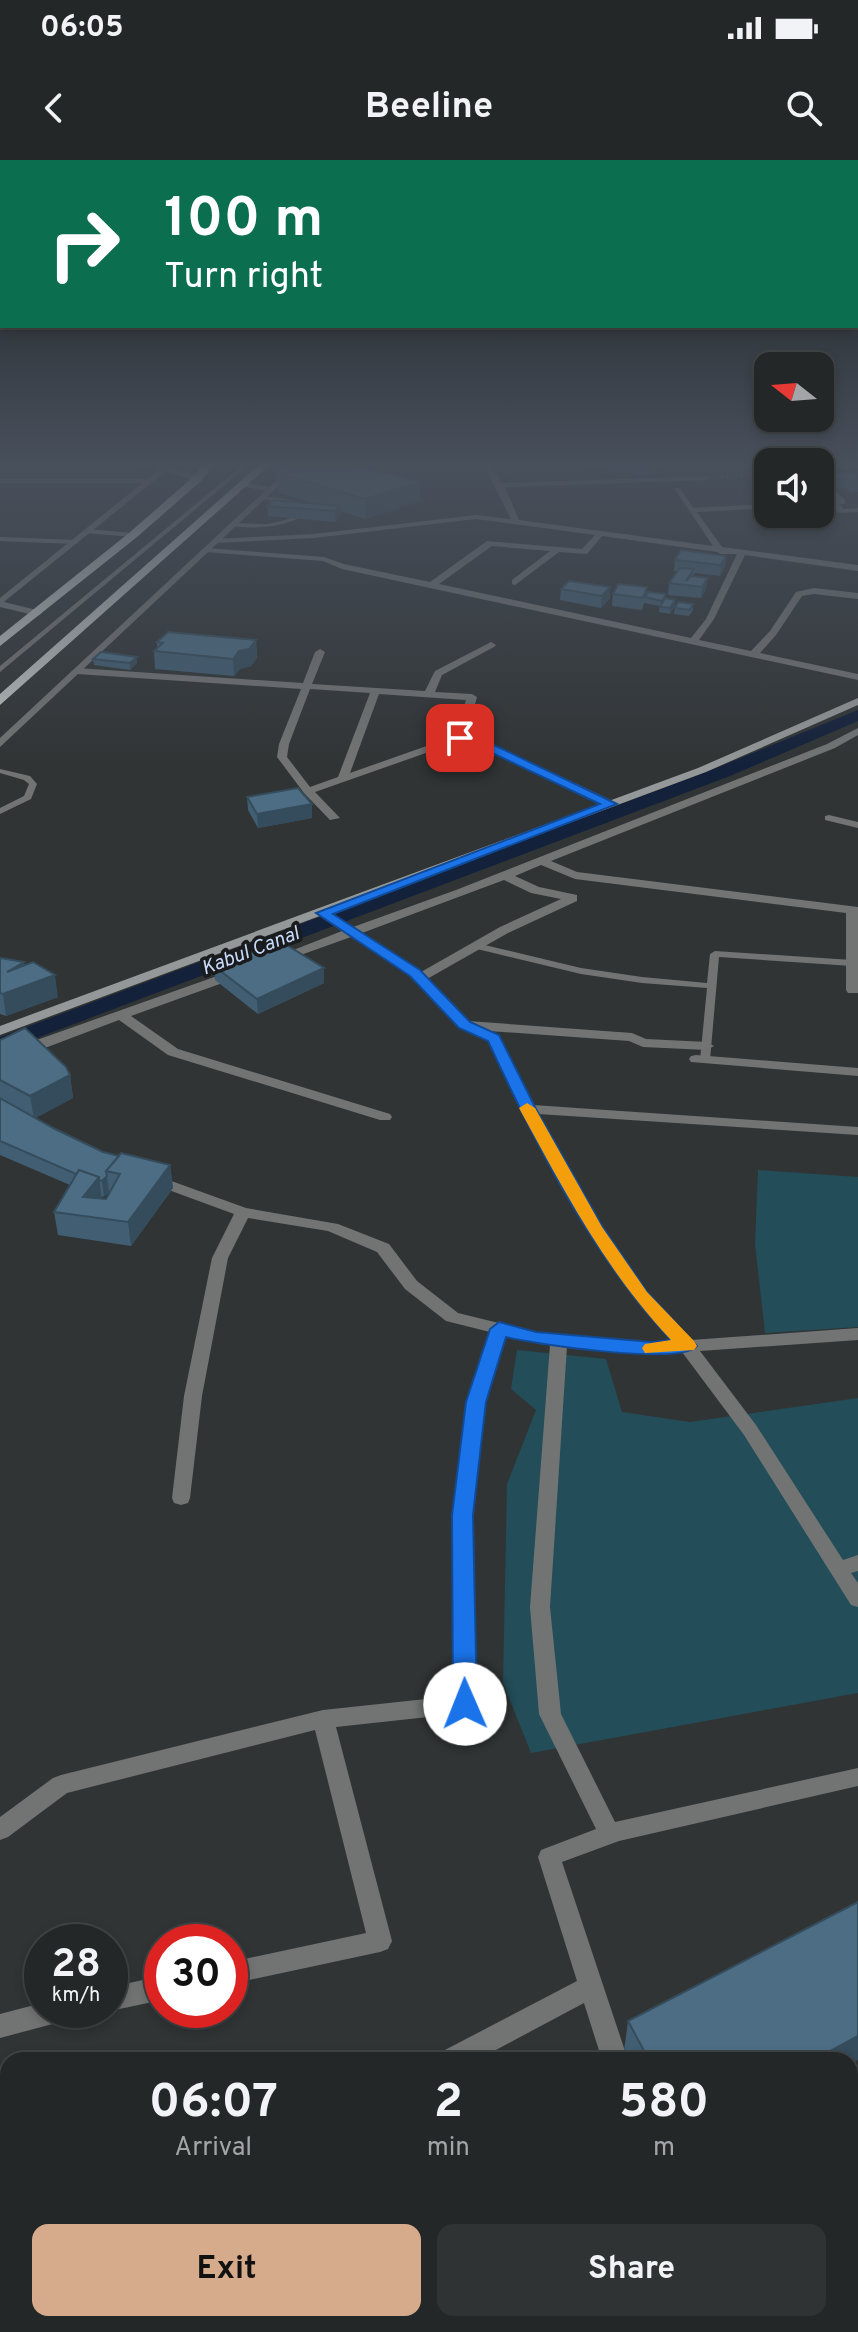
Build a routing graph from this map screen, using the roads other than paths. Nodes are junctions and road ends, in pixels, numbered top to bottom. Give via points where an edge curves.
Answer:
1 (46, 565) edge
2 (96, 565) edge
3 (126, 565) edge
4 (153, 565) edge
5 (189, 565) edge
6 (340, 565) edge
7 (459, 565) edge
8 (537, 565) edge
9 (736, 565) edge
10 (515, 582) dead end
11 (432, 585) junction
12 (858, 596) edge
13 (0, 603) edge
14 (38, 613) junction
15 (0, 642) edge
16 (693, 642) junction
17 (491, 645) dead end
18 (320, 652) dead end
19 (753, 655) junction
20 (0, 670) edge
21 (77, 671) junction
22 (858, 677) edge
23 (308, 687) junction
24 (376, 690) junction
25 (429, 694) junction
26 (0, 701) edge
27 (858, 701) edge
28 (858, 731) edge
29 (460, 738) junction
30 (0, 744) edge
31 (0, 771) edge
32 (342, 781) junction
33 (308, 791) junction
34 (611, 804) junction
35 (0, 811) edge
36 (334, 818) dead end
37 (829, 818) dead end
38 (858, 825) edge
39 (541, 861) junction
40 (504, 875) junction
41 (855, 911) edge
42 (323, 913) junction
43 (350, 931) junction
44 (476, 946) junction
45 (264, 963) edge
46 (852, 963) junction
47 (250, 968) edge
48 (419, 978) junction
49 (713, 986) junction
50 (853, 990) dead end
51 (121, 1015) junction
52 (464, 1025) junction
53 (0, 1031) edge
54 (703, 1055) junction
55 (0, 1061) edge
56 (858, 1072) edge
57 (528, 1109) junction
58 (385, 1117) dead end
59 (858, 1131) edge
60 (141, 1175) edge
61 (243, 1212) junction
62 (499, 1329) junction
63 (858, 1334) edge
64 (559, 1340) junction
65 (687, 1346) junction
66 (181, 1498) dead end
67 (848, 1566) edge
68 (858, 1599) edge
69 (323, 1719) junction
70 (858, 1777) edge
71 (0, 1830) edge
72 (610, 1834) junction
73 (248, 1969) edge
74 (591, 1987) junction
75 (24, 2020) edge
76 (0, 2026) edge
77 (467, 2052) edge
78 (612, 2052) edge

1 - 13 street
2 - 14 highway
3 - 20 lane
4 - 26 highway
5 - 21 street
6 - 11 street
7 - 11 street
8 - 10 street
9 - 16 street
11 - 16 street
12 - 19 street via 799,594
13 - 14 street
14 - 15 highway
16 - 19 street
17 - 25 street via 438,673
18 - 23 street
19 - 22 street
21 - 23 street
21 - 30 street
23 - 24 street
23 - 33 street via 282,757
24 - 25 street
24 - 32 street
25 - 29 street via 472,697
27 - 34 main road
28 - 39 street
29 - 32 street
29 - 34 street
31 - 35 lane via 33,784 28,797
32 - 33 street
33 - 36 street
34 - 42 main road
37 - 38 street
39 - 40 street
39 - 41 street via 575,875
40 - 43 street
40 - 44 street via 535,890 573,898
41 - 46 street
42 - 43 street
42 - 53 main road
43 - 45 street
43 - 48 street
44 - 48 street
44 - 49 lane via 581,971
46 - 49 lane via 715,954
46 - 50 street
47 - 51 street
48 - 52 street
49 - 54 lane
51 - 55 street
51 - 58 street via 173,1052
52 - 54 street via 632,1037
52 - 57 street via 494,1038
54 - 56 street
57 - 59 street
57 - 65 street via 594,1227 641,1296
60 - 61 street
61 - 62 street via 332,1227 383,1248 411,1285 452,1317
61 - 66 street via 220,1258 193,1396
62 - 64 street
62 - 69 street via 476,1402 463,1515 465,1704
63 - 65 street
64 - 65 street
64 - 72 street via 540,1607 550,1714
65 - 67 street
67 - 68 street
69 - 71 street via 61,1785
69 - 73 street via 380,1941
70 - 72 street
72 - 74 street via 549,1857
74 - 77 street
74 - 78 street
75 - 76 street

